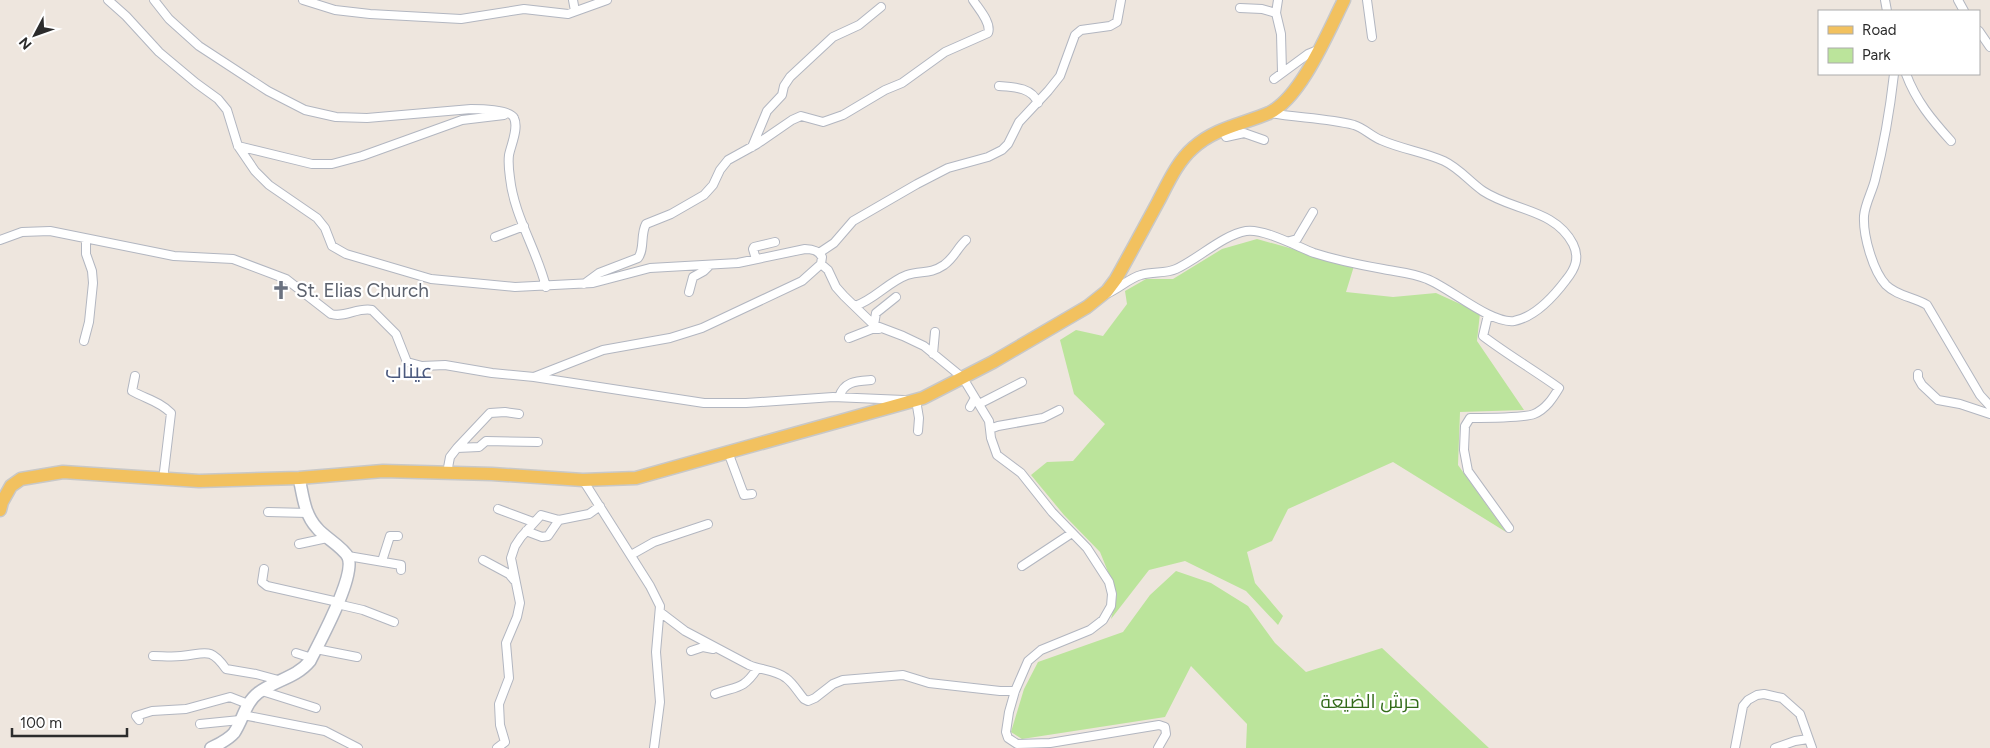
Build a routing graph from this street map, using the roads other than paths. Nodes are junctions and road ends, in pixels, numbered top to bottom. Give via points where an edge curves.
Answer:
1 (108, 0) edge
2 (154, 0) edge
3 (303, 0) edge
4 (572, 0) edge
5 (607, 0) edge
6 (973, 0) edge
7 (1121, 0) edge
8 (1278, 0) edge
9 (1344, 0) edge
10 (1367, 0) edge
11 (881, 7) dead end
12 (1240, 8) dead end
13 (575, 11) junction
14 (1276, 13) junction
15 (1980, 33) edge
16 (1372, 37) dead end
17 (1990, 47) edge
18 (1318, 50) junction
19 (1282, 72) junction
20 (1894, 75) edge
21 (1906, 75) edge
22 (1274, 79) dead end
23 (999, 86) dead end
24 (1038, 103) junction
25 (1269, 112) junction
26 (511, 114) junction
27 (1222, 130) junction
28 (1264, 140) dead end
29 (1951, 141) dead end
30 (238, 146) junction
31 (752, 147) junction
32 (1313, 212) dead end
33 (524, 226) junction
34 (495, 237) dead end
35 (86, 239) junction
36 (0, 240) edge
37 (966, 240) dead end
38 (1290, 241) junction
39 (775, 242) dead end
40 (819, 253) junction
41 (756, 259) junction
42 (821, 264) junction
43 (709, 266) junction
44 (584, 284) junction
45 (546, 287) junction
46 (689, 292) dead end
47 (1102, 295) junction
48 (896, 297) dead end
49 (855, 306) junction
50 (1488, 314) junction
51 (878, 327) junction
52 (935, 332) dead end
53 (849, 338) dead end
54 (84, 341) dead end
55 (933, 354) junction
56 (1918, 374) dead end
57 (135, 376) dead end
58 (534, 377) junction
59 (963, 378) junction
60 (871, 380) dead end
61 (1022, 382) dead end
62 (838, 397) junction
63 (915, 400) junction
64 (977, 401) junction
65 (1990, 406) edge
66 (970, 407) dead end
67 (1059, 410) dead end
68 (519, 414) dead end
69 (1990, 414) edge
70 (990, 429) junction
71 (918, 430) dead end
72 (538, 442) dead end
73 (457, 448) junction
74 (728, 452) junction
75 (447, 473) junction
76 (299, 478) junction
77 (163, 480) junction
78 (584, 480) junction
79 (752, 494) dead end
80 (600, 506) junction
81 (498, 509) dead end
82 (0, 510) edge
83 (268, 512) dead end
84 (308, 513) junction
85 (559, 520) junction
86 (533, 522) junction
87 (708, 524) dead end
88 (1509, 528) dead end
89 (526, 531) junction
90 (1072, 533) junction
91 (398, 536) dead end
92 (327, 538) junction
93 (299, 544) dead end
94 (631, 555) junction
95 (348, 556) junction
96 (482, 560) dead end
97 (382, 561) junction
98 (1022, 566) dead end
99 (264, 569) dead end
100 (401, 570) dead end
101 (516, 582) junction
102 (338, 603) junction
103 (660, 612) junction
104 (394, 622) dead end
105 (718, 648) junction
106 (690, 651) dead end
107 (296, 653) dead end
108 (314, 653) junction
109 (153, 656) dead end
110 (356, 657) dead end
111 (757, 669) junction
112 (282, 681) junction
113 (262, 690) junction
114 (1015, 691) junction
115 (715, 694) dead end
116 (248, 704) junction
117 (316, 708) dead end
118 (242, 718) junction
119 (140, 720) dead end
120 (200, 724) dead end
121 (1808, 739) junction
122 (211, 748) edge
123 (358, 748) edge
124 (497, 748) edge
125 (654, 748) edge
126 (1158, 748) edge
127 (1735, 748) edge
128 (1775, 748) edge
129 (1812, 748) edge

1 - 30 street via 159,52 223,104
2 - 26 street via 199,46 304,110 336,117 367,118 470,108
3 - 13 street via 335,10 461,19 524,9 563,14
4 - 13 street
5 - 13 street
6 - 31 street via 988,24 988,33 945,52 902,83 848,113 823,122 796,117
7 - 24 street via 1117,22 1081,30 1075,35 1060,76
8 - 14 street
9 - 18 main road
10 - 16 street
11 - 31 street via 859,25 833,37 790,77 782,96 767,111
12 - 14 street
14 - 19 street via 1281,34
15 - 17 street
18 - 19 street
18 - 25 main road via 1293,94
19 - 22 street
20 - 65 street via 1887,127 1864,215 1872,260 1881,278 1893,290 1927,305
21 - 29 street via 1922,108
23 - 24 street via 1025,90 1034,95
24 - 40 street via 1019,122 1002,150 948,168 917,184 852,221 834,243
25 - 27 main road
25 - 50 street via 1353,125 1374,138 1444,161 1489,194 1552,220 1568,235 1575,248 1576,267 1555,293 1527,316 1506,321
26 - 30 street via 462,120 332,164 312,164
26 - 33 street via 515,125 509,162 510,184
27 - 28 street via 1226,137 1244,134
27 - 47 main road via 1204,139 1184,156 1116,279
30 - 45 street via 263,180 316,218 325,228 332,246 339,250 382,266 439,280
31 - 44 street via 723,164 704,195 646,224 638,258 599,272
32 - 38 street via 1297,239
33 - 34 street
33 - 45 street
35 - 36 street via 40,230
35 - 54 street via 93,282
35 - 58 street via 174,256 240,261 292,283 330,314 372,310 396,334 407,362
37 - 49 street via 953,258 933,272 907,275
38 - 47 street via 1246,231 1217,243 1174,270 1141,275
38 - 50 street via 1355,264 1420,276
39 - 41 street via 754,246
40 - 41 street via 805,249
40 - 42 street
41 - 43 street
42 - 49 street via 840,292
42 - 58 street via 790,288 702,328 670,338 603,350
43 - 44 street via 650,268
43 - 46 street via 693,277
44 - 45 street
47 - 59 main road via 1087,307
48 - 51 street via 876,313
49 - 51 street
50 - 88 street via 1483,336 1559,388 1550,403 1534,414 1470,418 1465,426 1464,450 1468,471
51 - 53 street
51 - 55 street via 924,346
52 - 55 street
55 - 59 street
56 - 69 street via 1922,385 1938,400
57 - 77 street via 132,391 152,399 171,413
58 - 62 street via 704,403
59 - 63 main road
59 - 64 street
60 - 62 street via 851,382
61 - 64 street
62 - 63 street
63 - 71 street
63 - 74 main road
64 - 66 street
64 - 70 street
67 - 70 street via 1043,418
68 - 73 street via 490,413
70 - 90 street via 997,455 1021,473
72 - 73 street via 486,442 479,448
73 - 75 street via 450,457
74 - 78 main road via 636,478
74 - 79 street via 744,494
75 - 76 main road via 383,471
75 - 78 main road
76 - 77 main road
76 - 84 street
77 - 82 main road via 63,472 32,477 11,486
78 - 80 street
80 - 85 street via 589,514
80 - 94 street
81 - 86 street
83 - 84 street
84 - 92 street
85 - 86 street via 541,515
85 - 89 street via 548,536
86 - 89 street
87 - 94 street via 654,542
89 - 101 street via 511,558
90 - 98 street
90 - 114 street via 1087,548 1109,582 1112,594 1108,613 1090,630 1033,656 1024,668
91 - 97 street via 390,536
92 - 93 street
92 - 95 street
94 - 103 street via 657,597
95 - 97 street
95 - 102 street via 350,569
96 - 101 street via 509,574
97 - 100 street via 401,565
99 - 102 street via 264,585
101 - 124 street via 520,603 506,643 509,678 500,698 499,711 505,742
102 - 104 street
102 - 108 street
103 - 105 street via 679,627
103 - 125 street via 656,635 660,702
105 - 106 street via 703,647
105 - 111 street
107 - 108 street
108 - 110 street
108 - 112 street via 303,670
109 - 112 street via 210,652 226,668
111 - 114 street via 787,678 808,701 843,680 903,675 929,683
111 - 115 street via 743,686
112 - 113 street
113 - 116 street
113 - 117 street
114 - 126 street via 1006,725 1006,742 1023,745 1050,743 1160,725 1165,727 1166,734
116 - 118 street
116 - 119 street via 230,697 186,709 152,711 136,716
118 - 120 street
118 - 122 street via 225,741
118 - 123 street via 325,731
121 - 127 street via 1800,714 1789,704 1774,696 1757,695 1743,706
121 - 128 street
121 - 129 street

